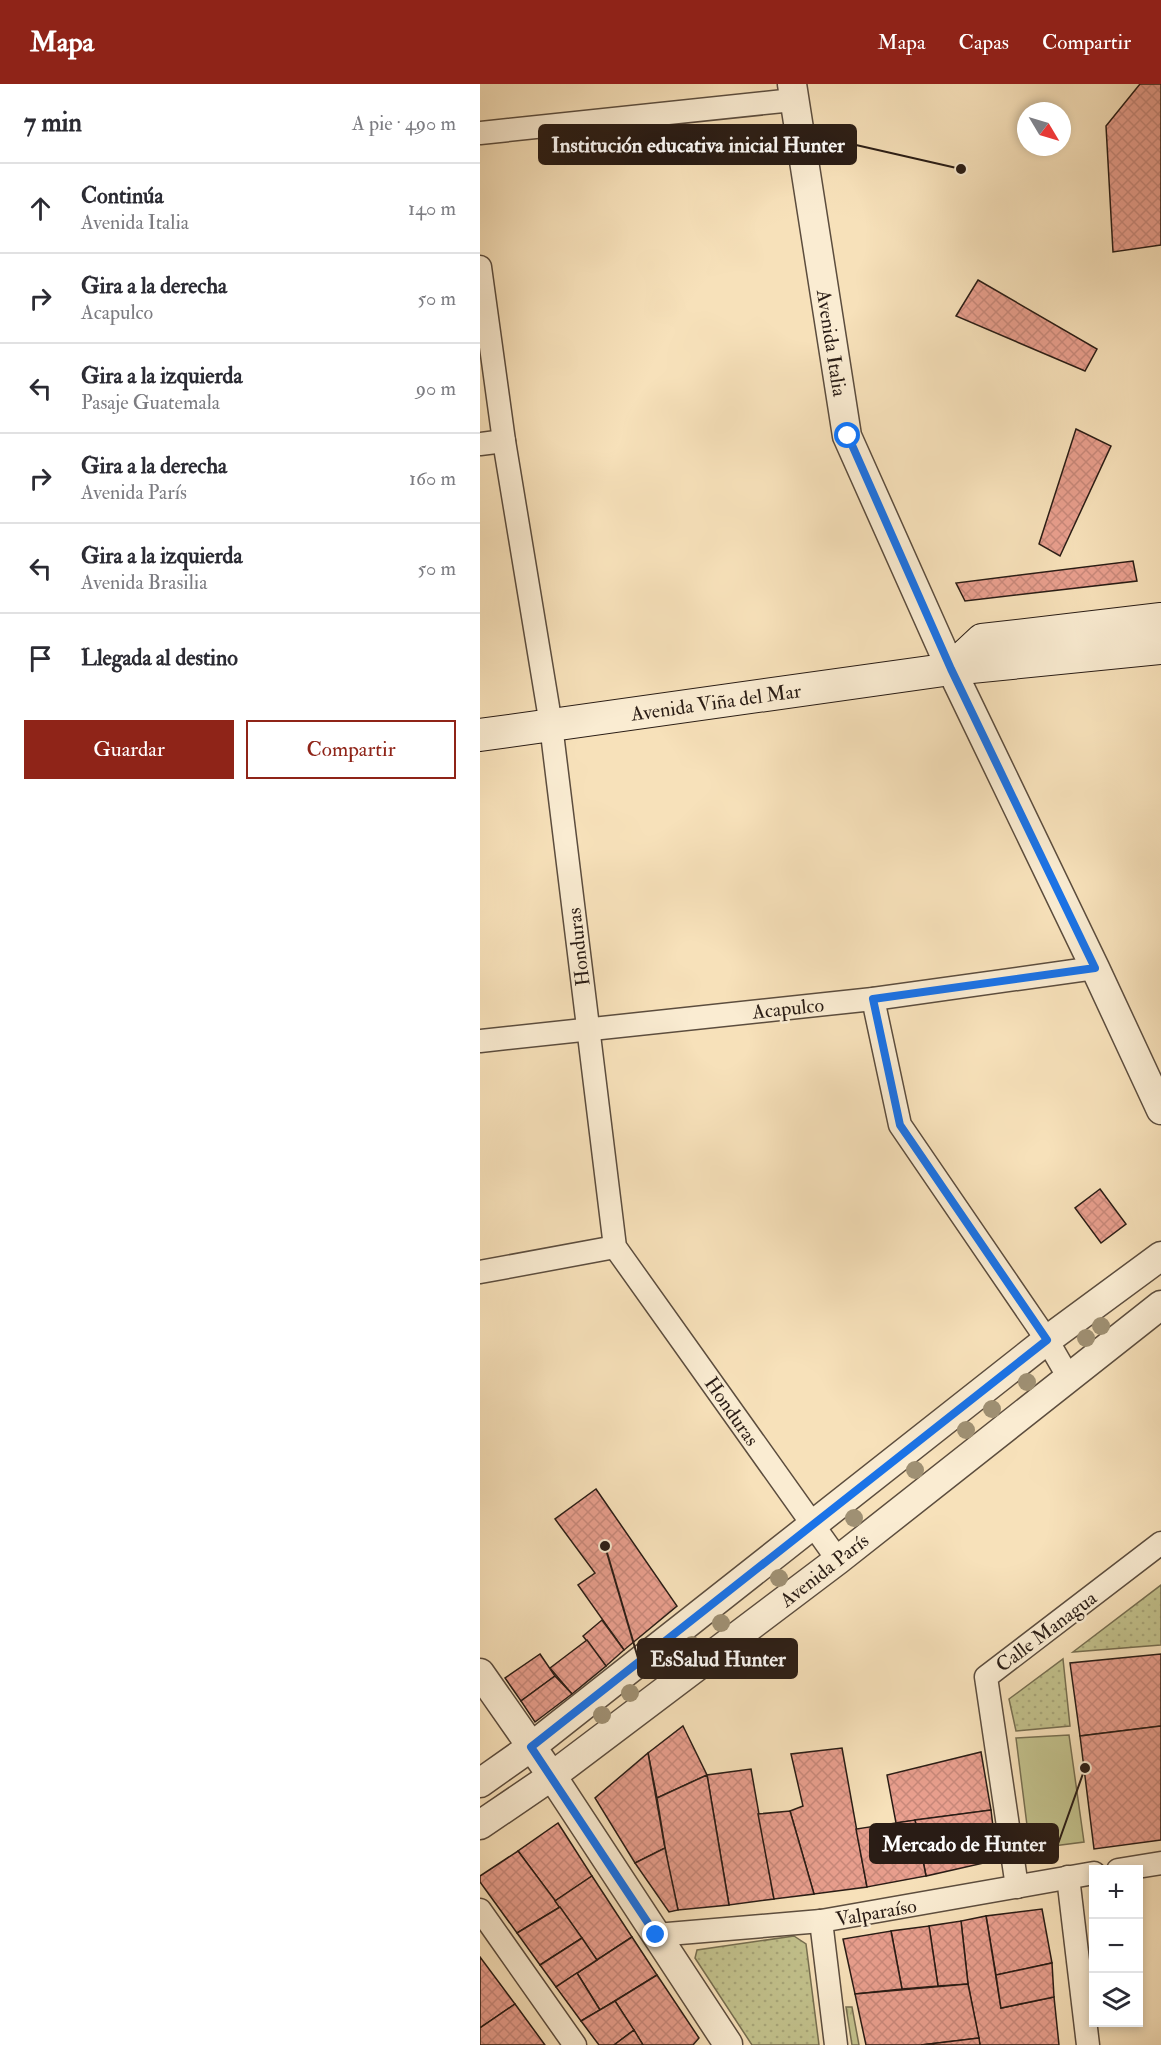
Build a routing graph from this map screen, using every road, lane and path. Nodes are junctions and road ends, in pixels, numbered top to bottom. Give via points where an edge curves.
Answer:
1 (793, 92) edge
2 (480, 133) edge
3 (480, 267) edge
4 (504, 441) junction
5 (480, 444) edge
6 (1161, 619) edge
7 (1161, 648) edge
8 (951, 669) junction
9 (552, 725) junction
10 (480, 735) edge
11 (1095, 968) junction
12 (873, 999) junction
13 (589, 1030) junction
14 (480, 1041) edge
15 (1161, 1110) edge
16 (615, 1247) junction
17 (1161, 1256) edge
18 (480, 1272) edge
19 (1161, 1305) edge
20 (1047, 1340) junction
21 (1069, 1378) junction
22 (813, 1526) junction
23 (1161, 1543) edge
24 (838, 1560) junction
25 (480, 1673) edge
26 (531, 1747) junction
27 (552, 1776) junction
28 (480, 1783) edge
29 (480, 1825) edge
30 (1161, 1863) edge
31 (1143, 1866) edge
32 (1089, 1874) edge
33 (1068, 1877) junction
34 (1017, 1887) junction
35 (480, 1910) edge
36 (821, 1921) junction
37 (656, 1935) junction
38 (574, 2045) edge
39 (728, 2045) edge
40 (836, 2045) edge
41 (1088, 2045) edge

1 - 2 street
1 - 8 street, Avenida Italia via 848,436
3 - 4 street, Honduras
4 - 5 street
4 - 9 street, Honduras
6 - 8 main road via 982,640
7 - 8 main road, Avenida Viña del Mar
8 - 9 main road, Avenida Viña del Mar
8 - 11 street, Avenida Italia
9 - 10 main road, Avenida Viña del Mar
9 - 13 street, Honduras
11 - 12 street, Acapulco
11 - 15 street, Avenida Italia
12 - 13 street, Acapulco
12 - 20 street via 900,1125
13 - 14 street, Acapulco
13 - 16 street, Honduras
16 - 18 street
16 - 22 street, Honduras
17 - 20 street, Avenida París
19 - 21 street, Avenida París
20 - 21 street
20 - 22 street, Avenida París
21 - 24 street, Avenida París
22 - 24 street, Honduras
22 - 26 street, Avenida París
23 - 34 street, Calle Managua via 986,1677
24 - 27 street, Avenida París
25 - 26 street
26 - 27 street
26 - 28 street, Avenida París
27 - 29 street, Avenida París
27 - 37 street
30 - 31 street
32 - 33 street, Valparaíso
33 - 34 street, Valparaíso
33 - 41 street
34 - 36 street, Valparaíso
35 - 38 street
36 - 37 street, Valparaíso
36 - 40 street
37 - 39 street

